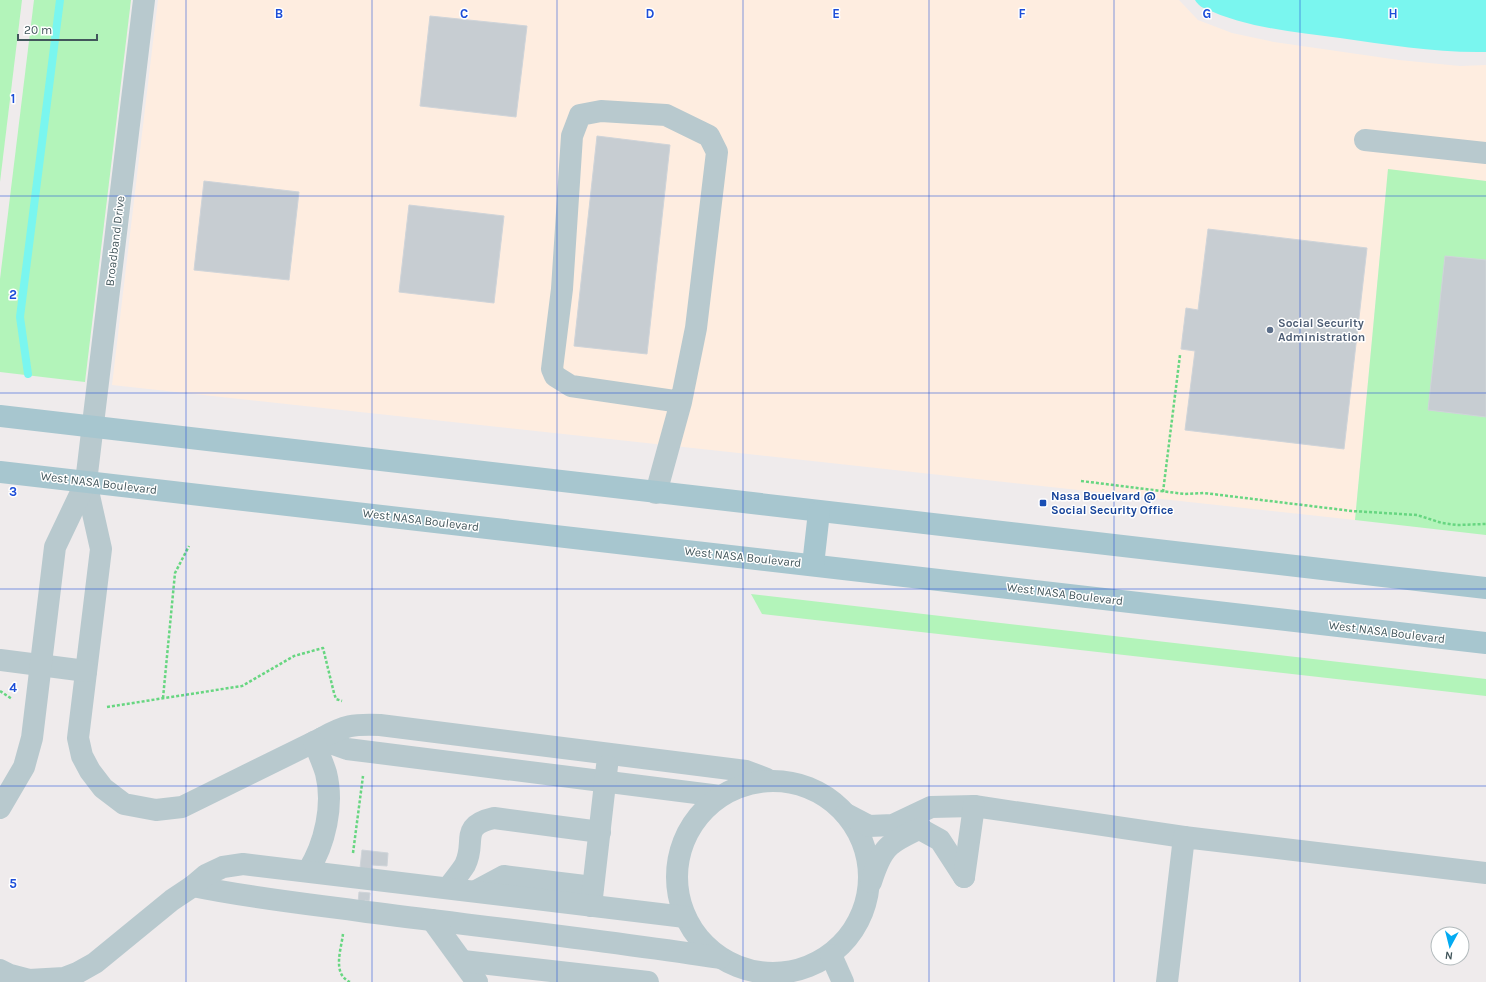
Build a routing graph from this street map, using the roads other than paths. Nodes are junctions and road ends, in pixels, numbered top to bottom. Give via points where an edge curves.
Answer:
1 (144, 0) edge
2 (1365, 140) dead end
3 (1486, 154) edge
4 (681, 402) junction
5 (0, 416) edge
6 (93, 427) junction
7 (0, 472) edge
8 (86, 482) junction
9 (656, 493) junction
10 (819, 512) junction
11 (813, 565) junction
12 (1486, 588) edge
13 (1486, 643) edge
14 (0, 660) edge
15 (42, 665) junction
16 (86, 671) junction
17 (318, 740) junction
18 (608, 754) junction
19 (606, 780) junction
20 (770, 781) junction
21 (720, 796) junction
22 (0, 808) edge
23 (974, 810) junction
24 (846, 814) junction
25 (920, 829) junction
26 (600, 832) junction
27 (1184, 837) junction
28 (308, 871) junction
29 (1486, 873) edge
30 (193, 886) junction
31 (448, 888) junction
32 (868, 888) junction
33 (592, 897) junction
34 (685, 917) junction
35 (432, 920) junction
36 (831, 955) junction
37 (720, 958) junction
38 (462, 961) junction
39 (0, 970) edge
40 (790, 977) edge
41 (578, 979) edge
42 (477, 982) edge
43 (648, 982) edge
44 (843, 982) edge
45 (1167, 982) edge

1 - 6 street, Broadband Drive
2 - 3 street
4 - 4 street via 696,328 716,152 709,136 666,115 601,111 580,115 572,136 562,289 552,369 555,376 572,386
4 - 9 street
5 - 6 main road
6 - 8 street, Broadband Drive
6 - 9 main road
7 - 8 main road, West NASA Boulevard
8 - 11 main road, West NASA Boulevard
8 - 15 street via 55,547
8 - 16 street via 101,549
9 - 10 main road
10 - 11 main road
10 - 12 main road
11 - 13 main road, West NASA Boulevard
14 - 15 street
15 - 16 street
15 - 22 street via 32,738 24,767
16 - 17 street via 78,738 82,756 103,788 124,804 156,810 182,807
17 - 18 street via 341,727 359,724
17 - 19 street via 347,748
17 - 28 street via 326,774 328,799 322,843
18 - 19 street
18 - 20 street via 746,771
19 - 21 street
19 - 26 street
20 - 21 street via 753,782
20 - 24 street via 792,782 812,789 830,799
21 - 34 street via 699,814 684,838 677,864 677,891
23 - 24 street via 931,807 893,825 869,826
23 - 25 street
23 - 25 street via 964,877 940,840
23 - 27 street via 997,809
24 - 32 street via 860,836 868,861
25 - 32 street via 893,841 878,860
26 - 31 street via 494,818 480,821 472,830 465,864
26 - 33 street
27 - 29 street
27 - 45 street
28 - 30 street via 243,864 206,875
28 - 31 street
30 - 35 street via 228,894
30 - 39 street via 95,963 77,973 64,978 29,980 10,976
31 - 33 street
32 - 36 street via 864,910 845,945
33 - 34 street
34 - 37 street via 698,937
35 - 37 street via 589,938
35 - 38 street
36 - 40 street
36 - 44 street
37 - 40 street via 749,969
38 - 41 street
38 - 42 street
41 - 43 street

